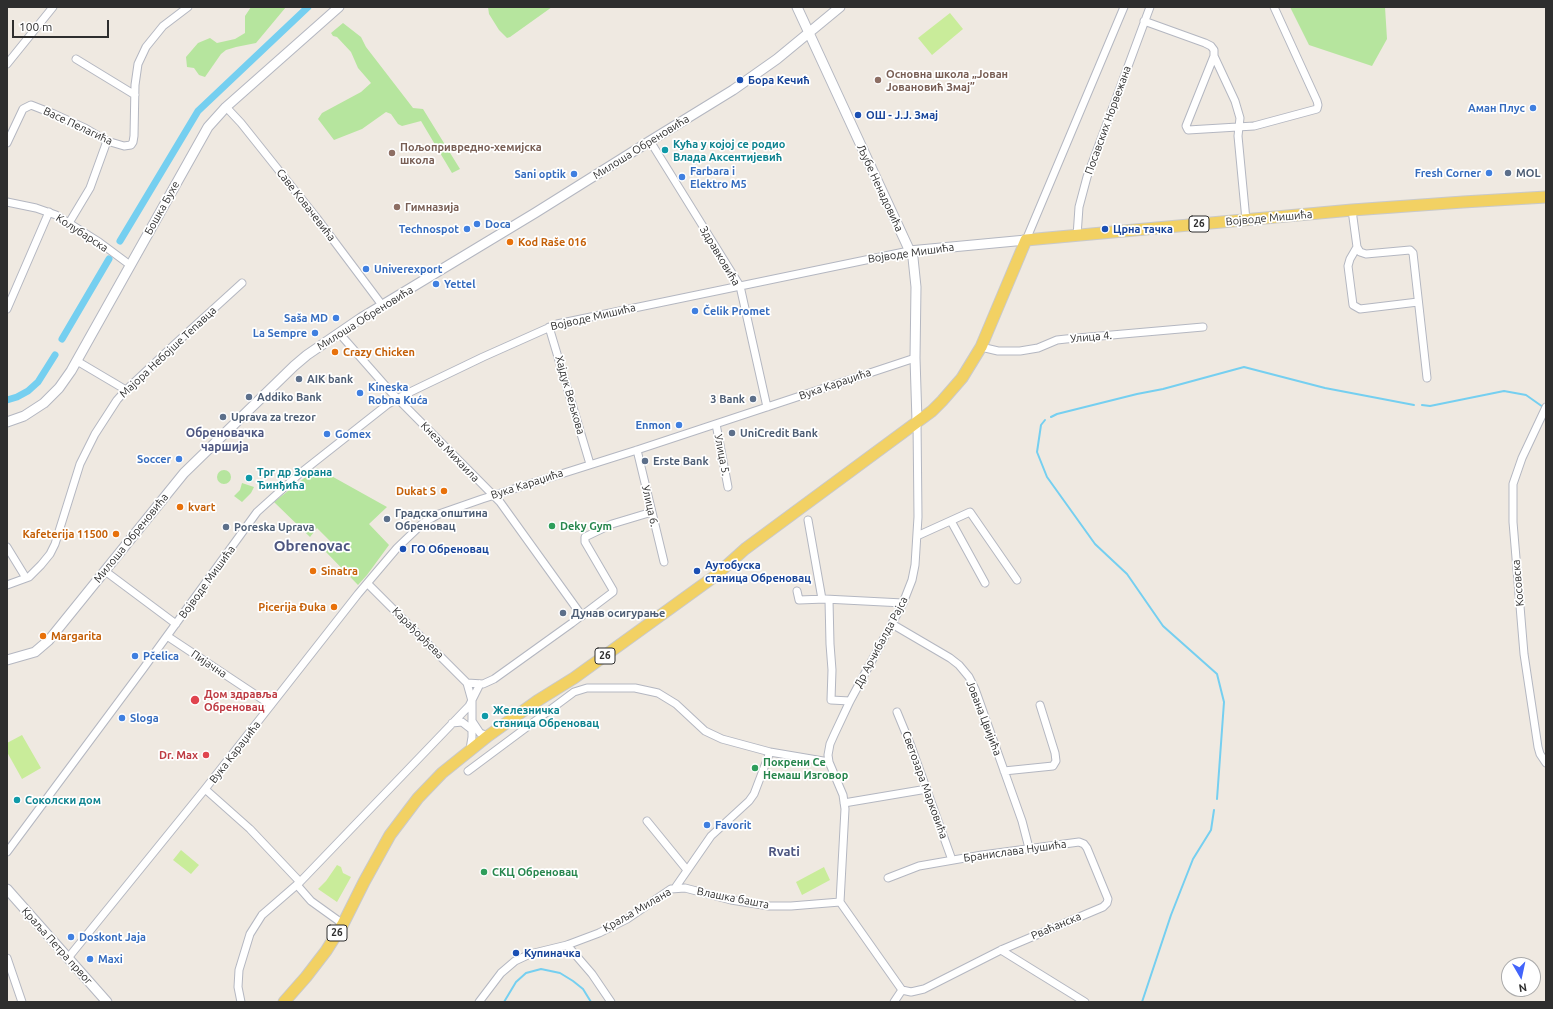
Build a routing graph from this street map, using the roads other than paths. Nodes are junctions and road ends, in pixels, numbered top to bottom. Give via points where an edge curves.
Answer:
1 (53, 7) edge
2 (188, 7) edge
3 (339, 7) edge
4 (797, 7) edge
5 (840, 7) edge
6 (1124, 7) edge
7 (1150, 7) edge
8 (1274, 7) edge
9 (1144, 21) junction
10 (808, 34) junction
11 (1214, 56) junction
12 (76, 59) dead end
13 (7, 64) edge
14 (135, 95) junction
15 (226, 107) junction
16 (1240, 127) junction
17 (107, 141) junction
18 (650, 141) junction
19 (7, 143) edge
20 (1546, 197) edge
21 (7, 202) edge
22 (1352, 210) junction
23 (49, 212) junction
24 (1246, 220) junction
25 (69, 223) junction
26 (1077, 236) junction
27 (1026, 240) junction
28 (1357, 247) junction
29 (909, 251) junction
30 (130, 265) junction
31 (242, 283) dead end
32 (740, 286) junction
33 (1418, 302) junction
34 (382, 305) junction
35 (7, 309) edge
36 (549, 327) junction
37 (1203, 327) dead end
38 (338, 333) junction
39 (981, 347) junction
40 (915, 358) junction
41 (77, 361) junction
42 (1427, 378) dead end
43 (126, 390) junction
44 (397, 398) junction
45 (767, 407) junction
46 (1546, 407) edge
47 (917, 421) junction
48 (7, 422) edge
49 (716, 424) junction
50 (637, 450) junction
51 (590, 464) junction
52 (728, 487) dead end
53 (492, 495) junction
54 (652, 512) junction
55 (808, 520) dead end
56 (952, 521) junction
57 (917, 536) junction
58 (7, 547) edge
59 (664, 562) dead end
60 (105, 571) junction
61 (26, 578) junction
62 (1017, 580) dead end
63 (985, 583) dead end
64 (7, 584) edge
65 (368, 584) junction
66 (797, 591) dead end
67 (825, 599) junction
68 (903, 603) junction
69 (582, 616) junction
70 (176, 624) junction
71 (892, 624) junction
72 (167, 636) junction
73 (7, 660) edge
74 (467, 683) junction
75 (480, 684) junction
76 (472, 701) junction
77 (850, 701) junction
78 (1040, 705) dead end
79 (270, 706) junction
80 (897, 712) dead end
81 (472, 721) junction
82 (452, 723) junction
83 (471, 729) junction
84 (488, 736) junction
85 (470, 749) junction
86 (770, 752) junction
87 (829, 762) junction
88 (1546, 763) edge
89 (468, 771) dead end
90 (1004, 771) junction
91 (205, 789) junction
92 (927, 789) junction
93 (844, 803) junction
94 (647, 821) dead end
95 (1030, 848) junction
96 (7, 852) edge
97 (952, 860) junction
98 (687, 870) junction
99 (888, 878) dead end
100 (298, 883) junction
101 (675, 888) junction
102 (7, 890) edge
103 (1108, 899) joint
104 (840, 902) junction
105 (342, 924) junction
106 (567, 945) junction
107 (1001, 950) junction
108 (7, 958) edge
109 (68, 958) junction
110 (902, 990) junction
111 (22, 1002) edge
112 (107, 1002) edge
113 (241, 1002) edge
114 (284, 1002) edge
115 (479, 1002) edge
116 (610, 1002) edge
117 (894, 1002) edge
118 (1085, 1002) edge

1 - 13 street
2 - 14 street, Васе Пелагића via 163,26 146,47 138,64
3 - 15 street, Бошка Бухе
4 - 10 street, Љубе Ненадовића
5 - 10 street, Милоша Обреновића
6 - 27 street
7 - 9 street, Посавских Норвежана
8 - 16 street via 1318,105 1317,109 1254,126
9 - 11 street via 1211,46
9 - 26 street, Посавских Норвежана via 1086,177 1079,207
10 - 18 street, Милоша Обреновића via 733,90
10 - 29 street, Љубе Ненадовића
11 - 16 street via 1239,112
11 - 16 street via 1186,128 1190,130
12 - 14 street
14 - 17 street, Васе Пелагића via 133,142 126,146
15 - 30 street, Бошка Бухе via 203,134
15 - 34 street, Саве Ковачевића via 316,217
16 - 24 street via 1238,136
17 - 19 street, Васе Пелагића via 31,105 23,109
17 - 25 street via 90,188
18 - 32 street, Здравковића
18 - 34 street, Милоша Обреновића
20 - 22 main road, Војводе Мишића / 26
21 - 23 street, Колубарска
22 - 24 main road, Војводе Мишића / 26
22 - 28 street
23 - 25 street, Колубарска
23 - 35 street
24 - 26 main road, Војводе Мишића / 26
25 - 30 street, Колубарска
26 - 27 main road, Војводе Мишића / 26
27 - 29 street, Војводе Мишића
27 - 39 main road, 26
28 - 33 street via 1360,252 1366,254 1410,250 1414,253
28 - 33 street via 1348,266 1353,305 1360,309
29 - 32 street, Војводе Мишића
29 - 40 street, Љубе Ненадовића via 913,260 916,287
30 - 41 street, Бошка Бухе
31 - 43 street, Мајора Небојше Тепавца
32 - 36 street, Војводе Мишића
32 - 45 street, Здравковића
33 - 42 street
34 - 38 street, Милоша Обреновића
36 - 44 street, Војводе Мишића
36 - 51 street, Хајдук Вељкова
37 - 39 street, Улица 4. via 1066,338 1038,348 1020,351 998,351
38 - 44 street, Кнеза Михаила
38 - 60 street, Милоша Обреновића via 294,366 184,473
39 - 47 main road, 26 via 952,391 932,411
40 - 45 street, Вука Караџића
40 - 47 street, Љубе Ненадовића
41 - 43 street
41 - 48 street, Бошка Бухе via 59,388 48,399 29,413
43 - 61 street, Мајора Небојше Тепавца via 102,421 88,447 75,477 50,554
44 - 53 street, Кнеза Михаила
44 - 70 street, Војводе Мишића via 298,475 257,512
45 - 49 street, Вука Караџића
46 - 88 street, Косовска via 1513,484 1513,522 1524,654 1538,747
47 - 57 street, Др Арчибалда Рајса
47 - 84 main road, 26 via 745,549 711,580
49 - 50 street, Вука Караџића
49 - 52 street, Улица 5.
50 - 51 street, Вука Караџића
50 - 54 street, Улица 6.
51 - 53 street, Вука Караџића
53 - 65 street, Вука Караџића via 443,512 423,523 397,548
53 - 69 street, Кнеза Михаила via 507,511
54 - 59 street, Улица 6.
54 - 69 street via 612,524 585,537 585,542 613,592
55 - 67 street
56 - 57 street
56 - 62 street via 966,513 972,513
56 - 63 street
57 - 68 street, Др Арчибалда Рајса via 914,572
58 - 61 street
60 - 70 street
60 - 73 street, Милоша Обреновића via 45,645 35,652
61 - 64 street, Мајора Небојше Тепавца
65 - 74 street, Карађорђева
65 - 79 street, Вука Караџића
66 - 67 street via 799,600
67 - 68 street
67 - 77 street via 832,670 831,700
68 - 71 street, Др Арчибалда Рајса
69 - 75 street via 494,679
70 - 72 street, Војводе Мишића
71 - 77 street, Др Арчибалда Рајса
71 - 90 street, Јована Цвијића via 950,658 965,671 975,689
72 - 79 street, Пијачна
72 - 96 street, Војводе Мишића
74 - 75 street
74 - 76 street, Карађорђева
75 - 76 street, Карађорђева
76 - 81 street, Карађорђева
76 - 82 street
77 - 87 street, Др Арчибалда Рајса via 830,744
78 - 90 street via 1056,761 1053,766
79 - 91 street, Вука Караџића
80 - 92 street, Светозара Марковића
81 - 83 street, Карађорђева
81 - 84 street via 480,733
82 - 83 street via 462,722
82 - 100 street
83 - 85 street, Карађорђева
84 - 85 main road, 26
85 - 105 main road, 26 via 418,798 390,835
86 - 87 street
86 - 89 street via 730,742 711,734 676,704 658,693 635,688 587,688 574,692
86 - 98 street, Краља Милана via 749,801 711,836
87 - 93 street
90 - 95 street, Јована Цвијића
91 - 100 street, Вука Караџића via 250,829
91 - 109 street, Вука Караџића
92 - 93 street
92 - 97 street, Светозара Марковића
93 - 104 street
94 - 98 street
95 - 97 street, Бранислава Нушића
95 - 103 street, Бранислава Нушића via 1079,842 1084,844
97 - 99 street, Бранислава Нушића via 919,866
98 - 101 street, Краља Милана
100 - 105 street, Вука Караџића via 311,901
100 - 113 street via 262,915 250,934 239,970 238,988
101 - 104 street, Влашка башта via 769,906
101 - 106 street, Краља Милана via 666,891 628,919
102 - 109 street, Краља Петра првог
103 - 107 street, Рваћанска via 1103,907
104 - 110 street
105 - 114 main road, 26 via 314,967
106 - 115 street, Краља Милана via 515,961 501,973
106 - 116 street via 592,974
107 - 110 street, Рваћанска via 924,989 911,992
107 - 118 street
108 - 111 street
109 - 112 street, Краља Петра првог
110 - 117 street

